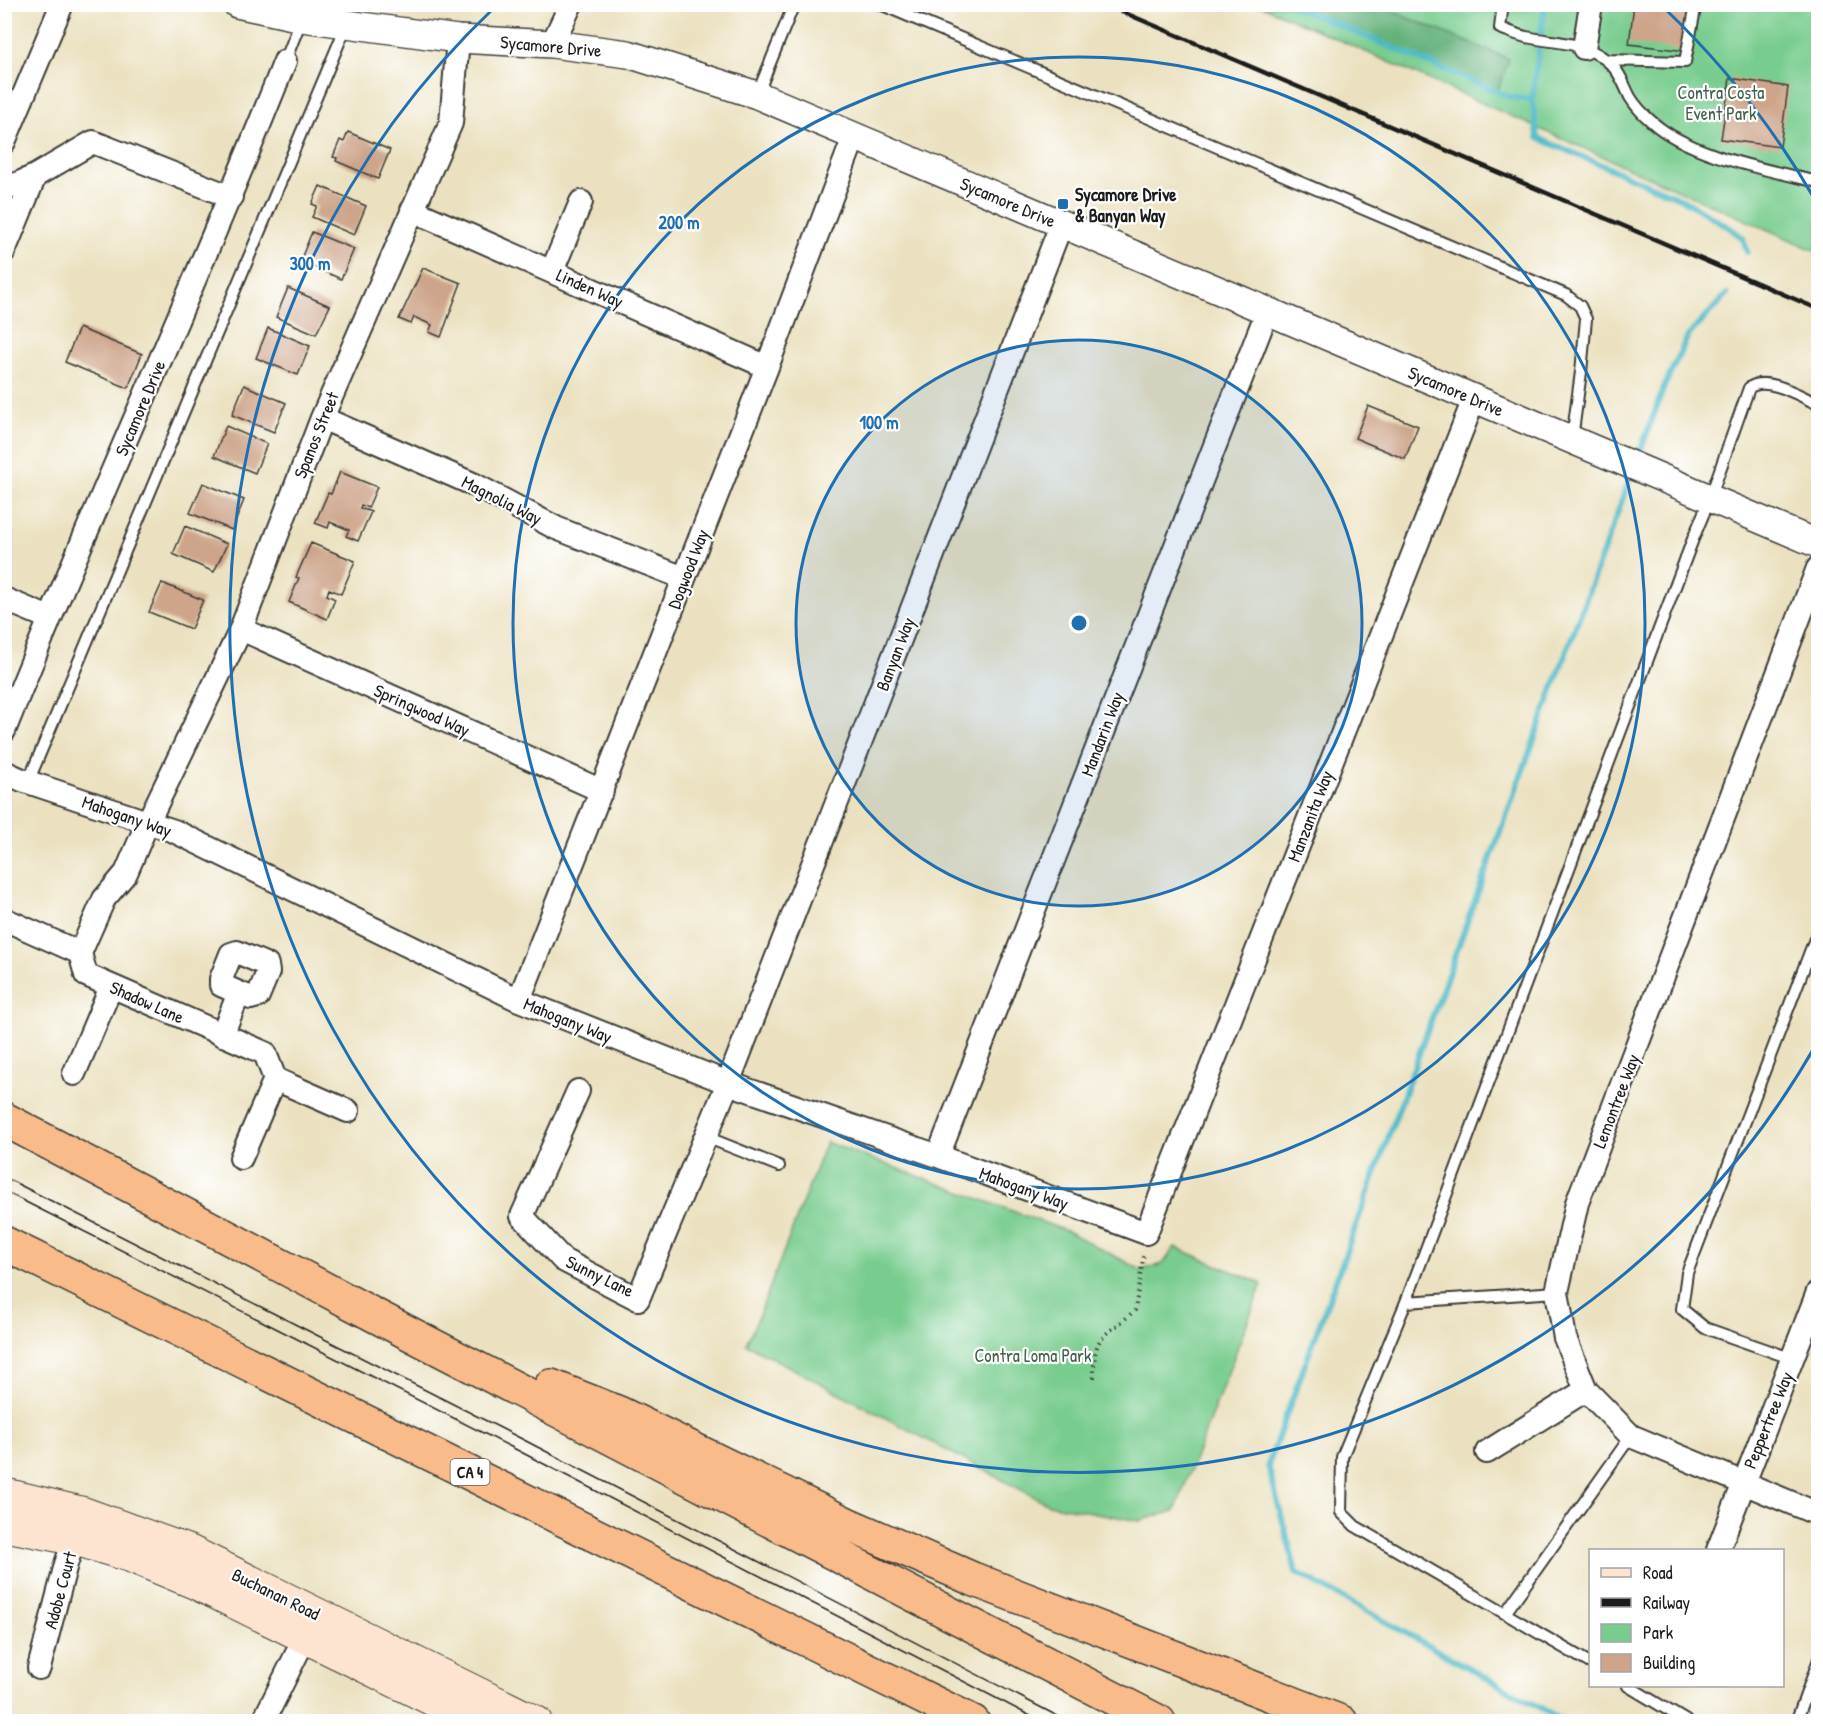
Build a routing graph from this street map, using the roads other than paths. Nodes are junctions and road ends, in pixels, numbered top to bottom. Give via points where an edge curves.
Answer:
1 (62, 4) edge
2 (237, 4) edge
3 (571, 4) edge
4 (794, 4) edge
5 (880, 4) edge
6 (1503, 4) edge
7 (1591, 4) edge
8 (1696, 4) edge
9 (302, 18) junction
10 (347, 24) junction
11 (458, 39) junction
12 (552, 44) junction
13 (1576, 45) junction
14 (1606, 60) junction
15 (285, 61) joint
16 (757, 95) junction
17 (854, 137) junction
18 (4, 142) edge
19 (35, 176) junction
20 (1818, 182) edge
21 (4, 183) edge
22 (231, 197) junction
23 (581, 202) dead end
24 (412, 210) junction
25 (1061, 225) junction
26 (4, 251) edge
27 (552, 271) junction
28 (1267, 312) junction
29 (767, 367) junction
30 (1474, 399) junction
31 (1818, 404) edge
32 (322, 418) junction
33 (1571, 440) junction
34 (1710, 498) junction
35 (1818, 544) edge
36 (1818, 568) edge
37 (684, 578) junction
38 (4, 599) edge
39 (49, 618) junction
40 (241, 629) junction
41 (4, 730) edge
42 (4, 772) edge
43 (28, 782) junction
44 (602, 791) junction
45 (147, 824) junction
46 (4, 919) edge
47 (1818, 931) edge
48 (80, 953) junction
49 (111, 987) junction
50 (239, 993) dead end
51 (519, 1000) junction
52 (222, 1035) junction
53 (74, 1074) dead end
54 (275, 1079) junction
55 (728, 1083) junction
56 (578, 1091) dead end
57 (348, 1111) dead end
58 (4, 1119) edge
59 (706, 1137) junction
60 (938, 1156) junction
61 (241, 1158) dead end
62 (779, 1166) dead end
63 (1146, 1233) joint
64 (4, 1243) edge
65 (1557, 1292) junction
66 (1818, 1292) edge
67 (1406, 1302) junction
68 (374, 1315) junction
69 (1793, 1359) junction
70 (1586, 1390) junction
71 (1631, 1436) junction
72 (1487, 1452) dead end
73 (1743, 1482) junction
74 (4, 1494) edge
75 (1818, 1514) edge
76 (4, 1525) edge
77 (78, 1526) junction
78 (1719, 1549) edge
79 (1506, 1612) junction
80 (311, 1626) junction
81 (1589, 1662) edge
82 (1818, 1662) edge
83 (39, 1668) dead end
84 (1630, 1687) edge
85 (935, 1701) junction
86 (521, 1718) edge
87 (263, 1722) edge
88 (478, 1722) edge
89 (960, 1722) edge
90 (973, 1722) edge
91 (1159, 1722) edge
92 (1341, 1722) edge
93 (1688, 1722) edge
94 (1796, 1722) edge

1 - 18 street
2 - 9 street, Sycamore Drive
3 - 12 street
4 - 16 lane
5 - 33 lane via 1566,295 1580,306 1586,319
6 - 13 lane via 1500,28
7 - 13 street
8 - 14 lane via 1686,62
9 - 10 street, Sycamore Drive
9 - 15 lane, Sycamore Drive
10 - 11 street, Sycamore Drive
10 - 43 lane
11 - 12 street, Sycamore Drive
11 - 24 street, Spanos Street via 451,123
12 - 16 street, Sycamore Drive via 628,54
13 - 14 lane
14 - 20 lane via 1623,78 1631,99 1652,122 1671,135 1748,165
15 - 22 street, Sycamore Drive
16 - 17 street, Sycamore Drive
17 - 25 street, Sycamore Drive
17 - 29 street, Dogwood Way
19 - 21 street via 12,186
19 - 22 street via 93,142
19 - 26 street
22 - 39 street, Sycamore Drive
23 - 27 street
24 - 27 street, Linden Way
24 - 32 street, Spanos Street
25 - 28 street, Sycamore Drive
25 - 55 street, Banyan Way
27 - 29 street, Linden Way
28 - 30 street, Sycamore Drive
28 - 60 street, Mandarin Way
29 - 37 street, Dogwood Way
30 - 33 street, Sycamore Drive
30 - 63 street, Manzanita Way
31 - 34 lane via 1767,382 1749,388
32 - 37 street, Magnolia Way via 475,485 556,528
32 - 40 street, Spanos Street
33 - 34 street, Sycamore Drive
34 - 35 street, Sycamore Drive
34 - 67 lane
36 - 65 street, Lemontree Way via 1577,1203
37 - 44 street, Dogwood Way
38 - 39 street
39 - 41 street, Sycamore Drive
40 - 44 street, Springwood Way
40 - 45 street, Spanos Street
42 - 43 street, Mahogany Way
43 - 45 street, Mahogany Way
44 - 51 street, Dogwood Way
45 - 48 street via 126,873 104,899
45 - 51 street, Mahogany Way via 174,831
46 - 48 street
47 - 69 lane via 1687,1273 1682,1309 1705,1328
48 - 49 street, Shadow Lane via 86,975
49 - 52 street, Shadow Lane
49 - 53 street
50 - 52 street
51 - 55 street, Mahogany Way
52 - 54 street, Shadow Lane via 265,1053
54 - 57 street
54 - 61 street
55 - 59 street, Sunny Lane
55 - 60 street, Mahogany Way
56 - 59 street, Sunny Lane via 522,1216 563,1260 638,1299
58 - 68 highway
59 - 62 lane
60 - 63 street, Mahogany Way
64 - 85 highway, CA 4
65 - 67 lane
65 - 70 street, Lemontree Way via 1565,1338
66 - 69 street, Peppertree Way
67 - 79 lane via 1342,1457 1341,1512 1355,1526
68 - 91 highway
68 - 92 highway via 619,1413 847,1524 963,1575
69 - 73 street, Peppertree Way
70 - 71 street, Lemontree Way
70 - 72 street
71 - 73 street, Lemontree Way
71 - 79 lane
73 - 75 street, Lemontree Way
73 - 78 street, Peppertree Way
74 - 77 main road, Buchanan Road
76 - 77 main road, Buchanan Road
77 - 80 main road, Buchanan Road via 130,1556
77 - 83 street, Adobe Court
79 - 81 lane
80 - 86 main road, Buchanan Road
80 - 87 street
80 - 88 main road, Buchanan Road
82 - 94 lane
84 - 93 lane
85 - 89 highway
85 - 90 highway, CA 4

